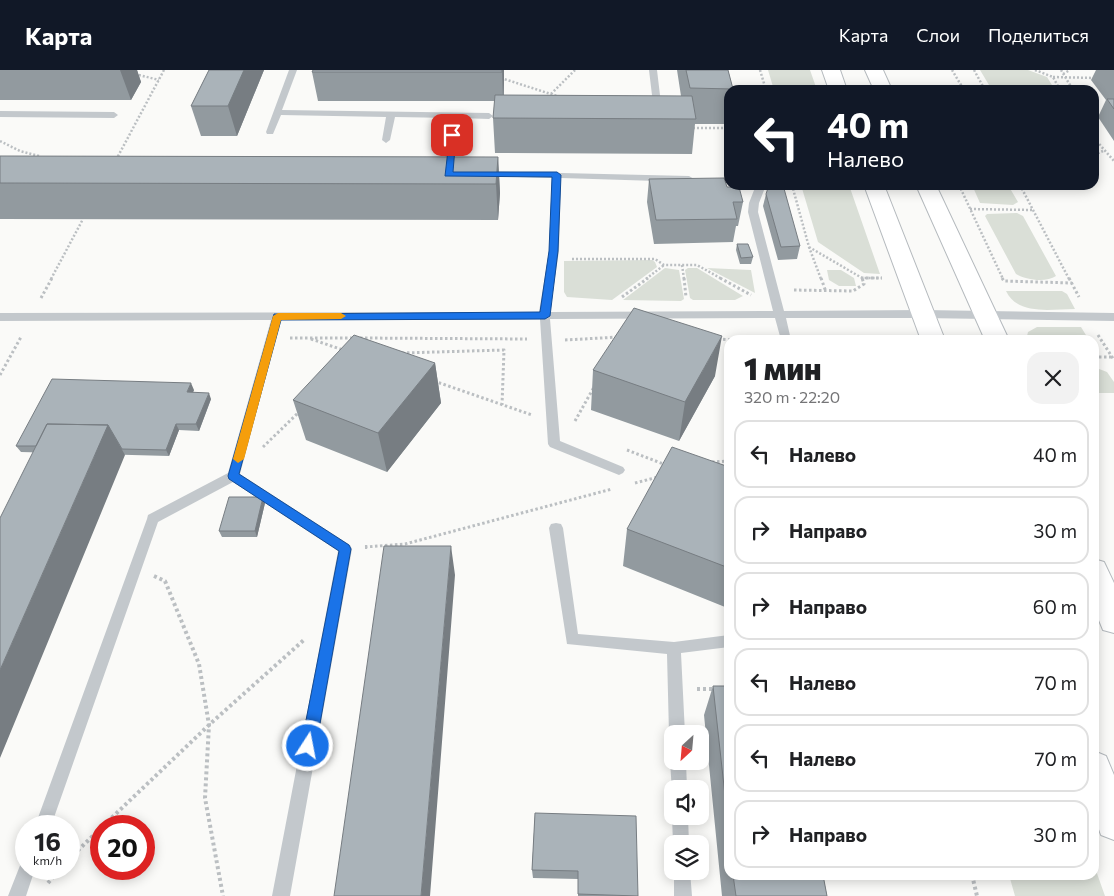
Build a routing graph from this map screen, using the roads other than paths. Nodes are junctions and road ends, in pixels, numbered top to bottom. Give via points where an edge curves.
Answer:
1 (293, 70) edge
2 (652, 70) edge
3 (831, 70) edge
4 (874, 70) edge
5 (836, 85) edge
6 (881, 85) edge
7 (278, 112) junction
8 (0, 114) edge
9 (391, 114) junction
10 (658, 114) edge
11 (114, 115) dead end
12 (455, 116) junction
13 (488, 116) dead end
14 (270, 132) dead end
15 (386, 140) dead end
16 (557, 175) junction
17 (694, 180) edge
18 (759, 190) edge
19 (876, 190) edge
20 (928, 190) edge
21 (924, 314) junction
22 (985, 314) junction
23 (780, 315) junction
24 (278, 316) junction
25 (545, 316) junction
26 (0, 317) edge
27 (1114, 317) edge
28 (785, 335) edge
29 (931, 335) edge
30 (994, 335) edge
31 (619, 470) dead end
32 (233, 476) junction
33 (556, 528) dead end
34 (1099, 583) edge
35 (1114, 620) edge
36 (724, 642) edge
37 (674, 648) junction
38 (677, 725) edge
39 (1099, 782) edge
40 (47, 815) edge
41 (1114, 822) edge
42 (23, 880) edge
43 (682, 880) edge
44 (17, 896) edge
45 (280, 896) edge
46 (683, 896) edge

1 - 7 lane
2 - 10 lane
3 - 5 main road
4 - 6 main road
7 - 9 lane
7 - 14 lane
8 - 11 lane
9 - 12 lane
9 - 15 lane
12 - 13 lane
12 - 16 lane via 448,174
16 - 17 lane
16 - 25 lane via 554,251
18 - 23 lane via 754,212
19 - 21 main road
20 - 22 main road
21 - 22 lane
21 - 23 lane
21 - 29 main road
22 - 27 lane
22 - 30 main road
23 - 25 lane
23 - 28 lane
24 - 25 lane
24 - 26 lane
24 - 32 lane
25 - 31 lane via 554,444
32 - 40 lane via 153,519
32 - 45 lane via 345,549
33 - 37 lane via 572,640
34 - 35 main road
36 - 37 lane
37 - 38 lane
39 - 41 main road
42 - 44 lane
43 - 46 lane

